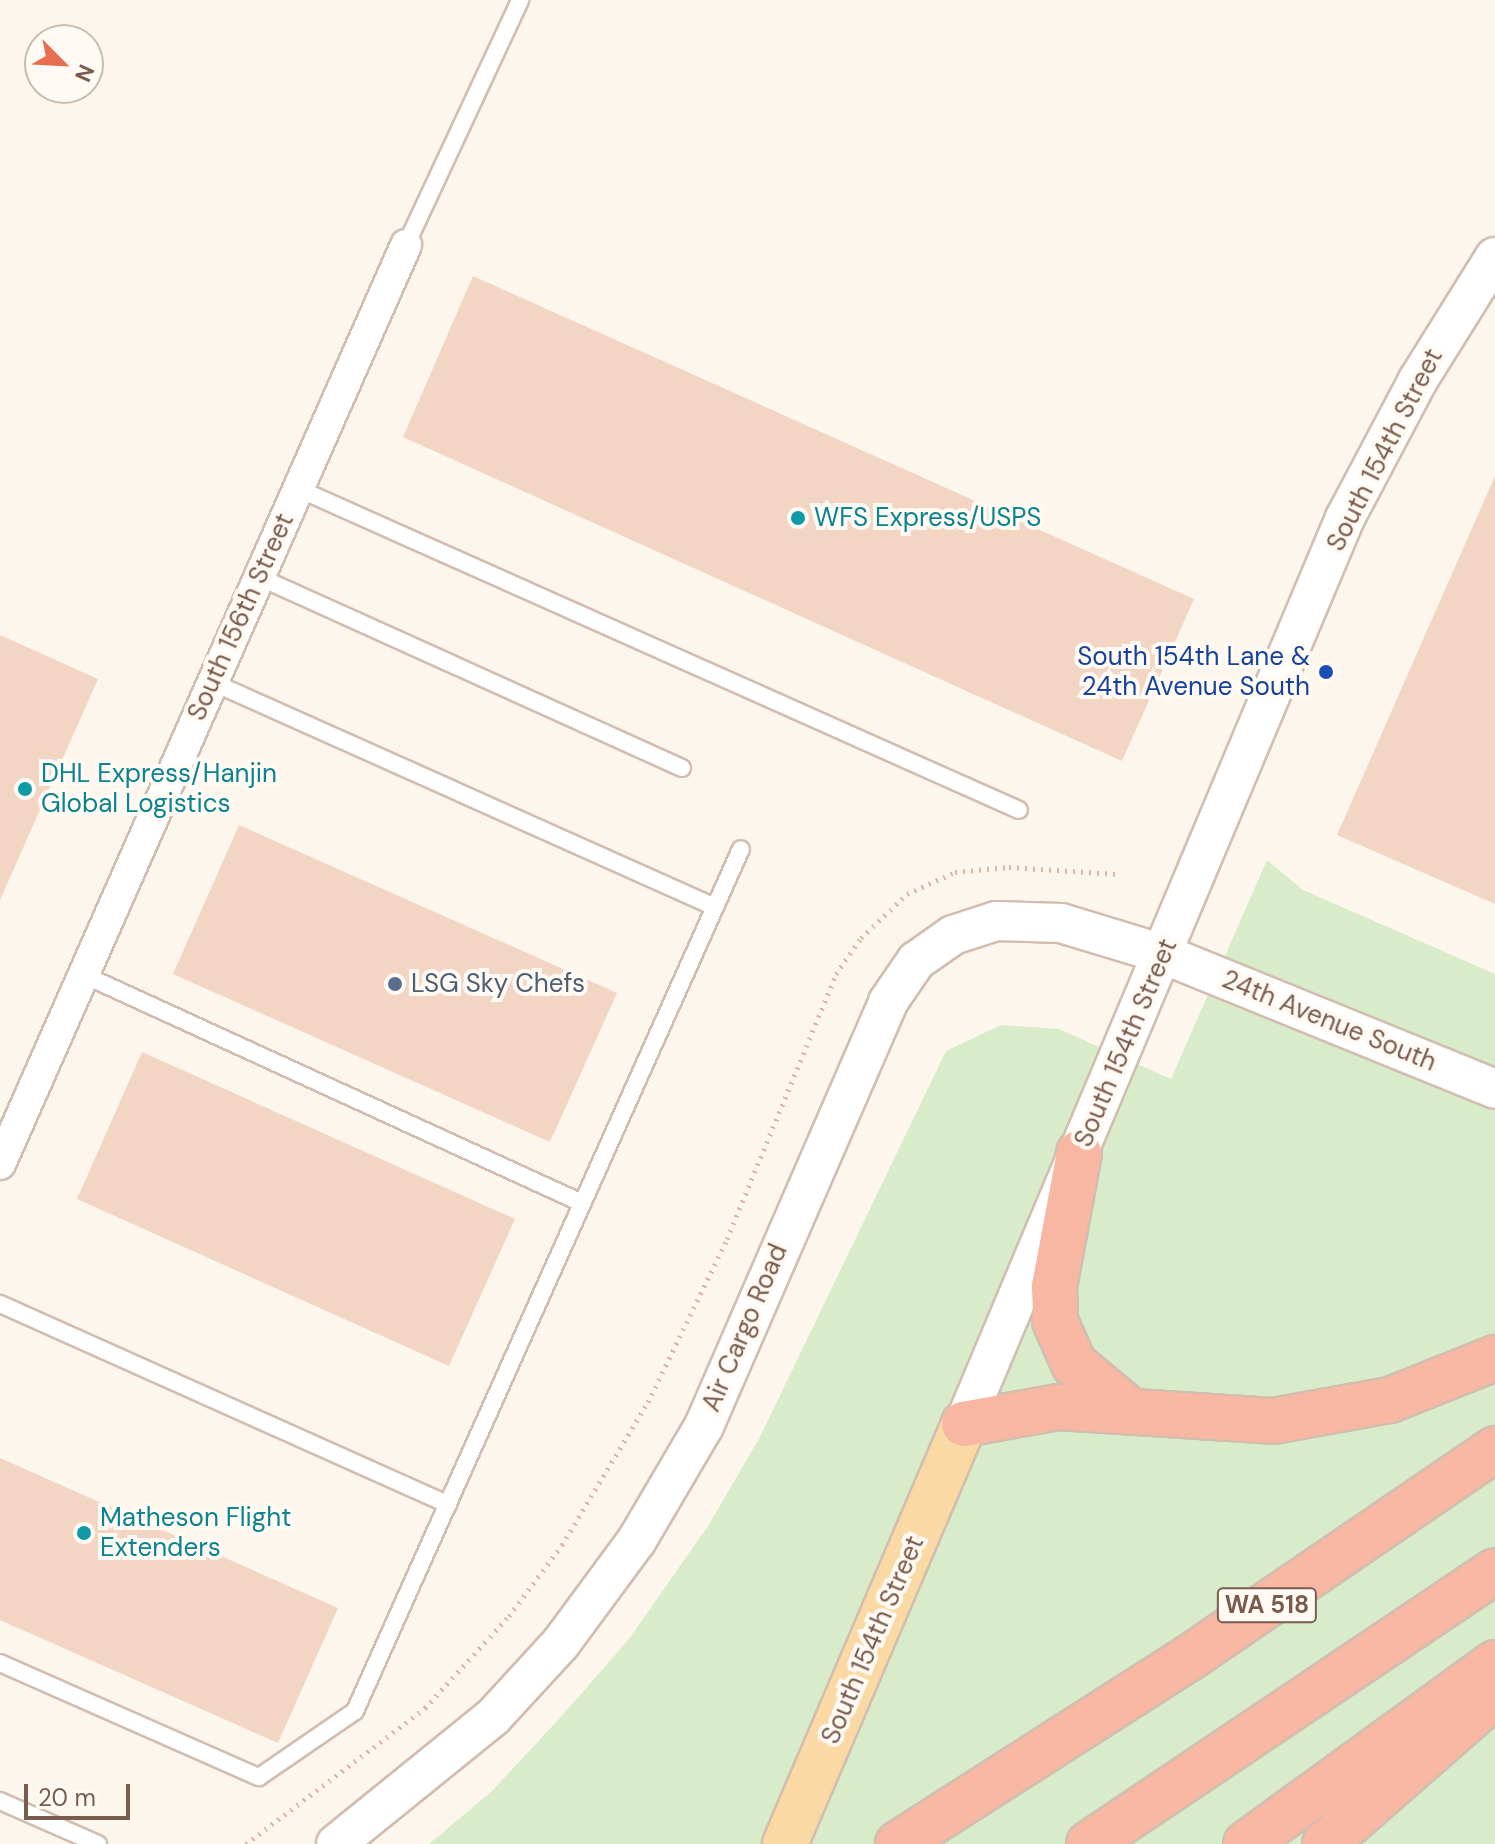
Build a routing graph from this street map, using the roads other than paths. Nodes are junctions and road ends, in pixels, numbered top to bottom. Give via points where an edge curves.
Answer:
1 (520, 0) edge
2 (406, 245) joint
3 (1495, 257) edge
4 (299, 489) junction
5 (259, 577) junction
6 (212, 682) junction
7 (682, 768) dead end
8 (1019, 810) dead end
9 (741, 849) dead end
10 (715, 907) junction
11 (1163, 954) junction
12 (82, 974) junction
13 (1495, 1089) edge
14 (1079, 1153) junction
15 (0, 1164) edge
16 (582, 1203) junction
17 (0, 1304) edge
18 (1495, 1358) edge
19 (1127, 1408) junction
20 (964, 1424) junction
21 (1495, 1449) edge
22 (448, 1504) junction
23 (1495, 1571) edge
24 (0, 1663) edge
25 (1495, 1663) edge
26 (1495, 1695) edge
27 (0, 1801) edge
28 (98, 1844) edge
29 (336, 1844) edge
30 (785, 1844) edge
31 (898, 1844) edge
32 (1089, 1844) edge
33 (1246, 1844) edge
34 (1325, 1844) edge

1 - 2 lane
2 - 4 street, South 156th Street
3 - 11 street, South 154th Street via 1418,380 1345,518
4 - 5 street, South 156th Street
4 - 8 lane
5 - 6 street, South 156th Street
5 - 7 lane
6 - 10 lane
6 - 12 street, South 156th Street
9 - 10 lane
10 - 16 lane
11 - 13 street, 24th Avenue South
11 - 14 street, South 154th Street
11 - 29 street, Air Cargo Road via 1061,923 996,921 953,935 916,961 861,1054 704,1426 637,1540 561,1643 493,1717
12 - 15 street, South 156th Street
12 - 16 lane
14 - 19 highway via 1054,1286 1055,1321 1074,1364
14 - 20 street, South 154th Street
16 - 22 lane
17 - 22 lane
18 - 19 highway via 1390,1400 1273,1421 1211,1421
19 - 20 highway via 1058,1407
20 - 30 main road, South 154th Street
21 - 31 highway, WA 518 via 1189,1658
22 - 24 lane via 355,1711 259,1777
23 - 32 highway
25 - 33 highway
26 - 34 highway
27 - 28 lane

